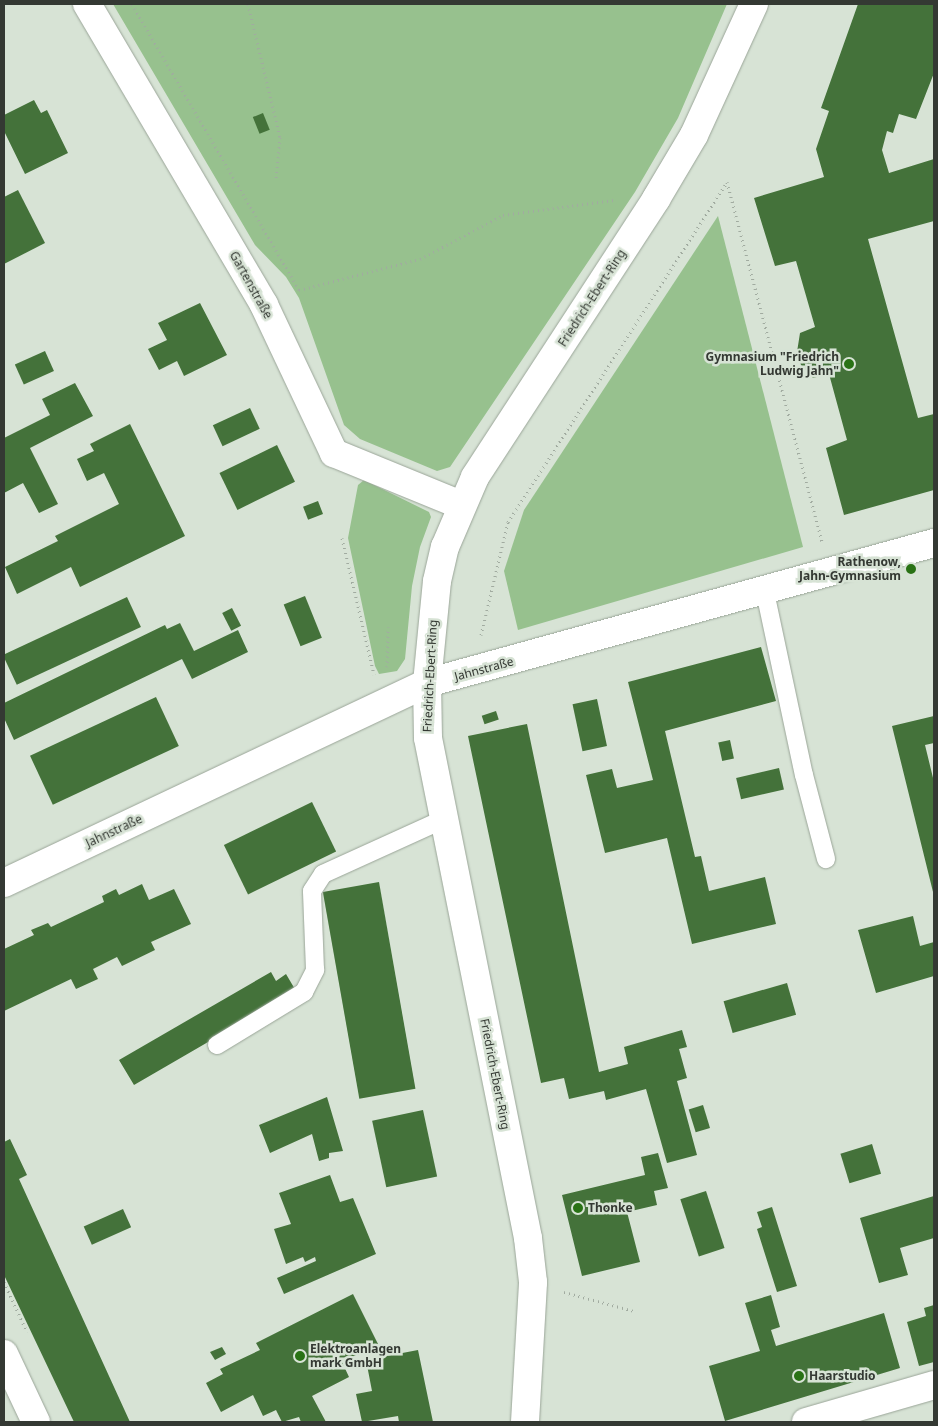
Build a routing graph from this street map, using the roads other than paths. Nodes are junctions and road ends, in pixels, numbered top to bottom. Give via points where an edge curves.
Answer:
1 (87, 4) edge
2 (754, 4) edge
3 (461, 505) junction
4 (934, 543) edge
5 (765, 592) junction
6 (428, 683) junction
7 (444, 819) junction
8 (826, 859) dead end
9 (4, 883) edge
10 (217, 1045) dead end
11 (4, 1354) edge
12 (934, 1386) edge
13 (36, 1422) edge
14 (525, 1422) edge
15 (806, 1422) edge

1 - 3 street, Gartenstraße via 264,305 334,453
2 - 3 street, Friedrich-Ebert-Ring via 690,143 475,477
3 - 6 street, Friedrich-Ebert-Ring via 441,562
4 - 5 street, Jahnstraße
5 - 6 street, Jahnstraße
5 - 8 lane via 804,775
6 - 7 street, Friedrich-Ebert-Ring via 428,738
6 - 9 street, Jahnstraße
7 - 10 lane via 323,874 312,891 315,970 304,992
7 - 14 street, Friedrich-Ebert-Ring via 528,1238 533,1282
11 - 13 street
12 - 15 street

